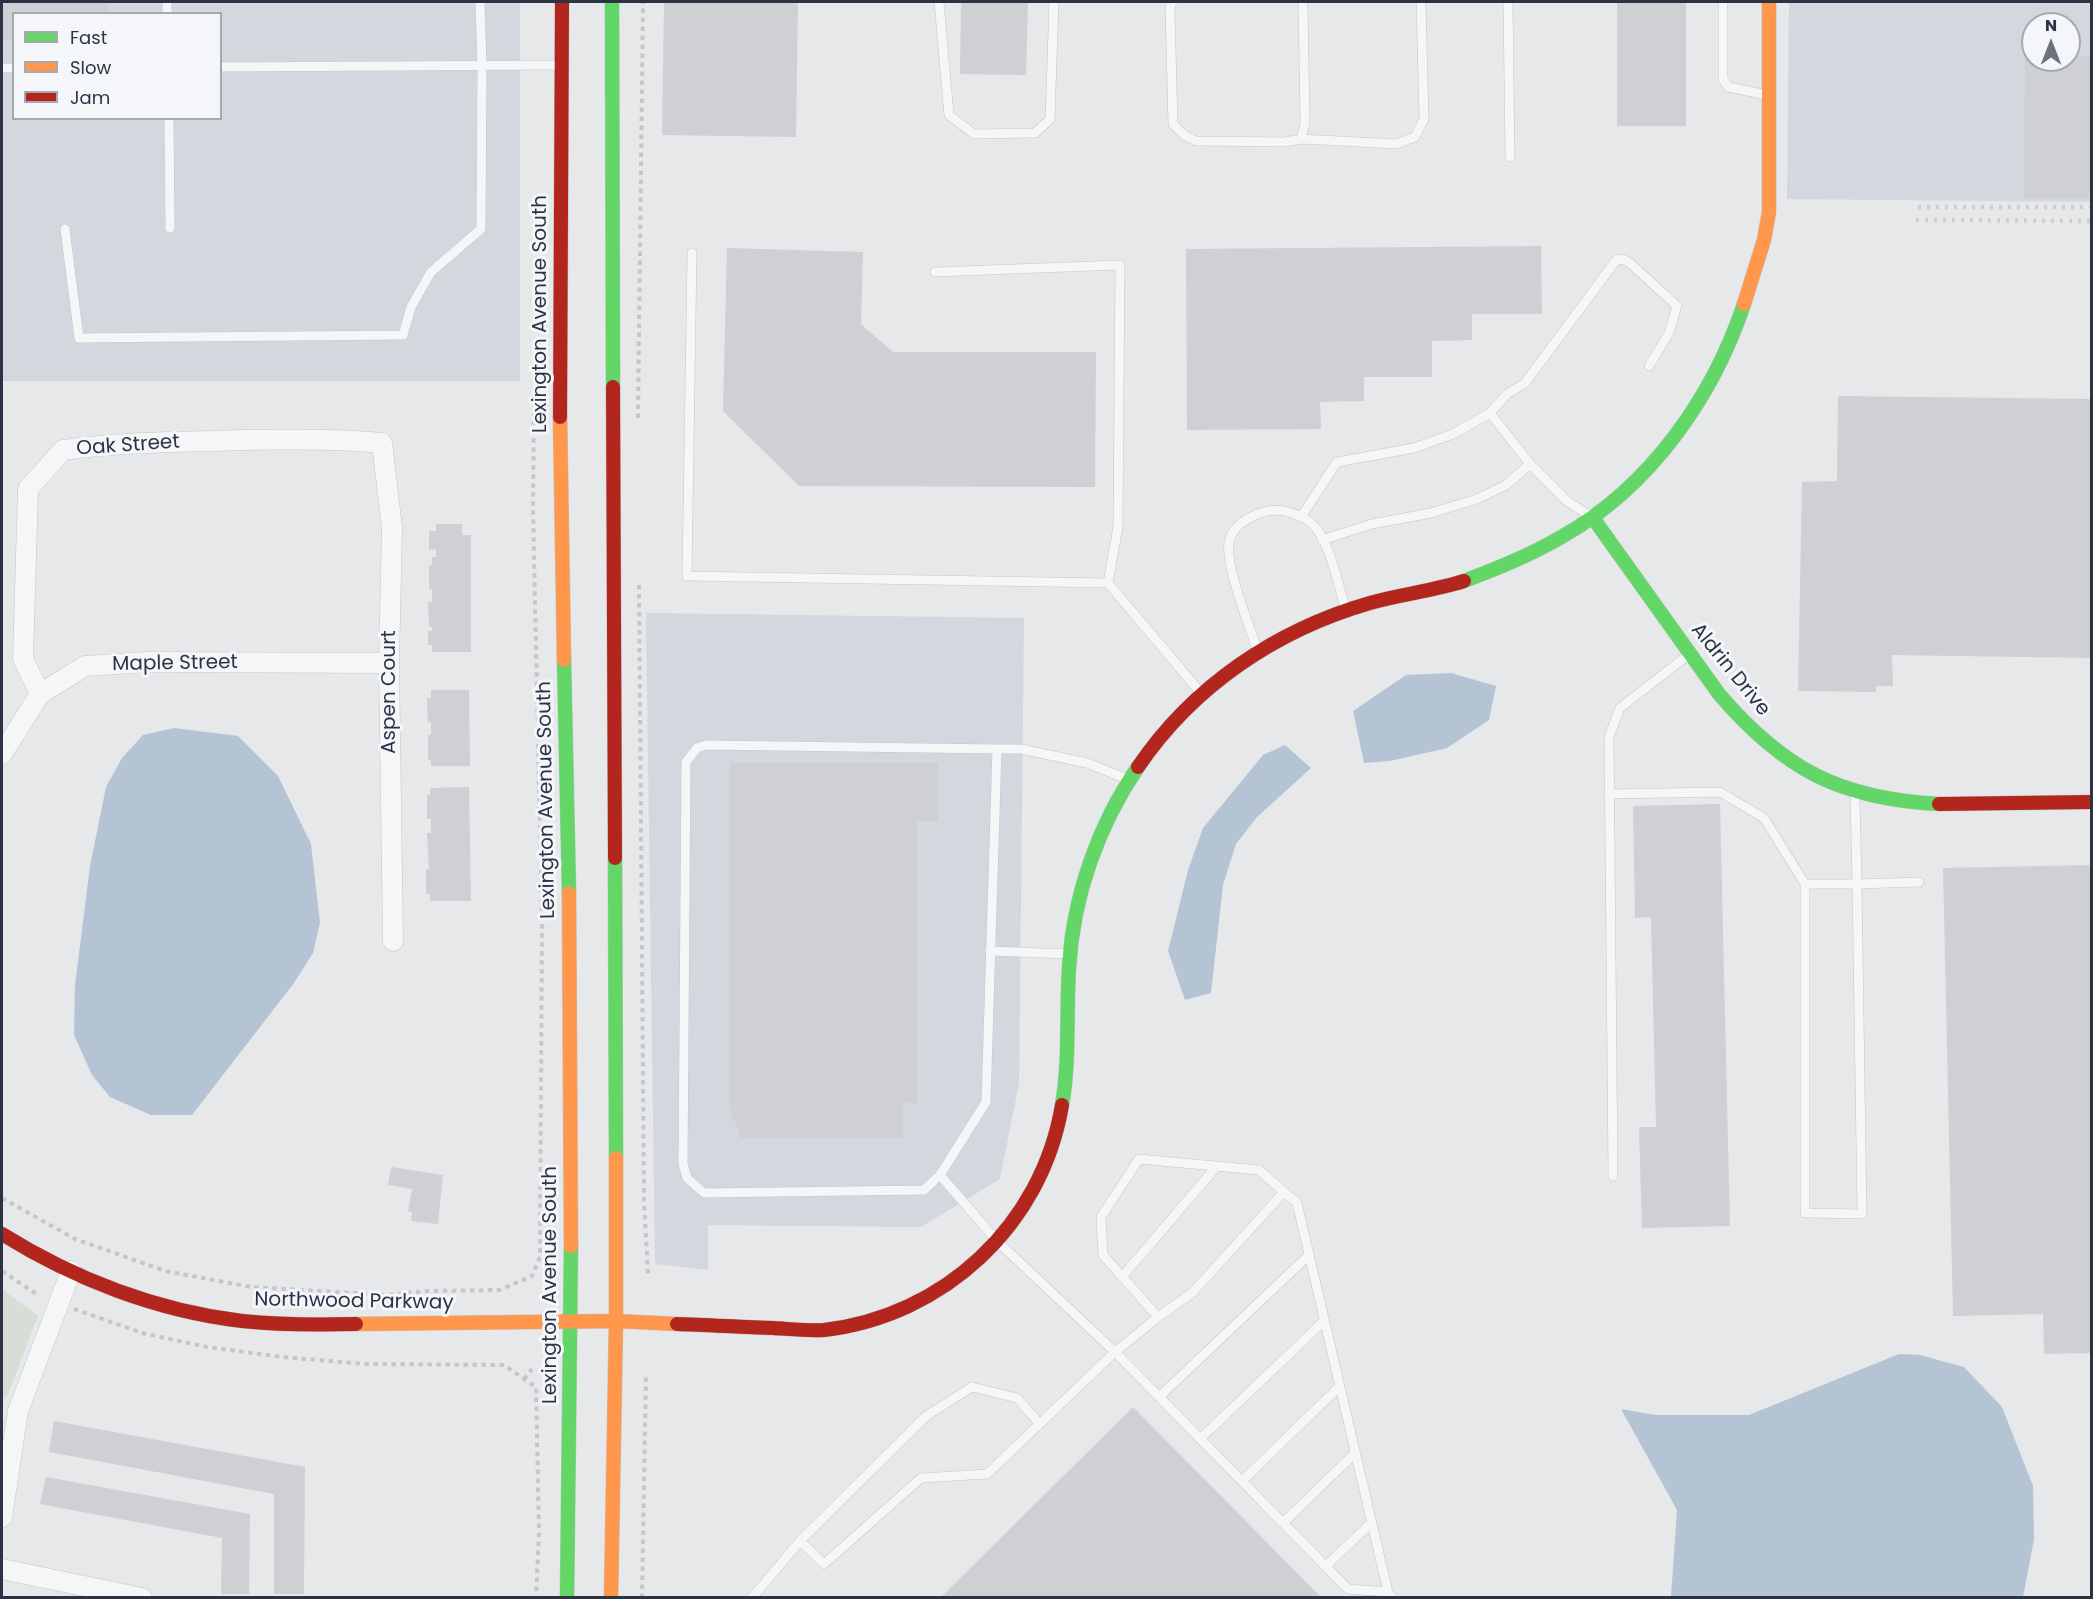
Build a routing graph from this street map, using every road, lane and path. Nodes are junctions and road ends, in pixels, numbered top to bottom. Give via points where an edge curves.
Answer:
1 (480, 2) edge
2 (562, 2) edge
3 (612, 2) edge
4 (643, 2) edge
5 (939, 2) edge
6 (1054, 2) edge
7 (1172, 2) edge
8 (1303, 2) edge
9 (1421, 2) edge
10 (1508, 2) edge
11 (1723, 2) edge
12 (1769, 2) edge
13 (561, 65) junction
14 (482, 66) junction
15 (222, 67) edge
16 (1768, 95) junction
17 (169, 120) edge
18 (1301, 139) junction
19 (1510, 157) dead end
20 (170, 228) dead end
21 (65, 229) dead end
22 (692, 253) dead end
23 (935, 272) dead end
24 (1649, 366) dead end
25 (534, 392) dead end
26 (1490, 413) junction
27 (638, 429) dead end
28 (382, 443) joint
29 (1530, 464) junction
30 (1301, 517) junction
31 (1593, 518) junction
32 (1322, 540) junction
33 (639, 582) dead end
34 (1108, 582) junction
35 (1346, 610) junction
36 (1258, 651) junction
37 (1690, 654) junction
38 (389, 663) junction
39 (40, 694) junction
40 (1201, 694) junction
41 (997, 749) junction
42 (2, 754) edge
43 (1129, 780) junction
44 (1855, 792) junction
45 (1609, 794) junction
46 (2091, 802) edge
47 (1919, 882) dead end
48 (1805, 884) junction
49 (1857, 884) junction
50 (393, 941) dead end
51 (990, 951) junction
52 (1069, 954) junction
53 (1217, 1166) junction
54 (940, 1174) junction
55 (1613, 1176) dead end
56 (1284, 1192) junction
57 (2, 1198) edge
58 (2, 1234) edge
59 (998, 1241) junction
60 (1309, 1256) junction
61 (2, 1271) edge
62 (71, 1271) junction
63 (648, 1274) dead end
64 (1122, 1277) junction
65 (38, 1295) dead end
66 (71, 1308) dead end
67 (1158, 1317) junction
68 (616, 1321) junction
69 (1324, 1321) junction
70 (571, 1322) junction
71 (1115, 1352) junction
72 (532, 1369) dead end
73 (646, 1373) dead end
74 (524, 1379) junction
75 (1339, 1387) junction
76 (1159, 1397) junction
77 (1039, 1423) junction
78 (1200, 1439) junction
79 (1355, 1453) junction
80 (1242, 1481) junction
81 (2, 1517) edge
82 (1283, 1523) junction
83 (1371, 1523) junction
84 (800, 1541) junction
85 (1326, 1566) junction
86 (2, 1569) edge
87 (1390, 1595) edge
88 (142, 1598) edge
89 (537, 1598) edge
90 (567, 1598) edge
91 (610, 1598) edge
92 (642, 1598) edge
93 (752, 1598) edge

1 - 14 lane
2 - 13 street, Lexington Avenue South
3 - 68 street
4 - 27 path
5 - 6 lane via 949,115 974,134 1035,133 1050,118
7 - 18 lane via 1173,124 1196,141
8 - 18 lane via 1305,123
9 - 18 lane via 1424,120 1415,137 1396,144
10 - 19 lane
11 - 16 lane via 1723,79 1728,87
12 - 16 street, Northwood Parkway
13 - 14 lane
13 - 70 street, Lexington Avenue South via 559,387 569,906
14 - 15 lane
14 - 21 lane via 480,229 430,272 411,307 403,335 79,338
16 - 31 street, Northwood Parkway via 1768,220 1745,306 1729,347 1686,423 1658,458
17 - 20 lane
22 - 34 lane via 687,576
23 - 34 lane via 1120,266 1118,527
24 - 26 lane via 1669,333 1677,306 1631,264 1617,259 1525,383 1507,394
25 - 57 path via 542,924 540,1257 532,1276 499,1290 386,1295 250,1287 165,1271 75,1239
26 - 29 lane
26 - 30 lane via 1453,434 1414,448 1337,462
28 - 38 street, Aspen Court via 392,528
28 - 39 street, Oak Street via 338,439 240,440 107,444 63,450 28,489 23,659
29 - 31 lane via 1567,501
29 - 32 lane via 1506,485 1477,499
30 - 32 lane via 1311,523
30 - 36 lane via 1276,510 1264,512 1233,531 1233,571
31 - 35 street, Northwood Parkway via 1505,566 1459,582
31 - 37 street, Aldrin Drive
32 - 35 lane
33 - 63 path via 644,1201
34 - 40 lane
35 - 36 street, Northwood Parkway via 1306,625
36 - 40 street, Northwood Parkway
37 - 44 street, Aldrin Drive via 1739,718 1763,741 1789,761
37 - 45 lane via 1620,708 1609,737
38 - 39 street, Maple Street via 148,662 85,666
38 - 50 street, Aspen Court
39 - 42 street, Maple Street
40 - 43 street, Northwood Parkway via 1165,731
41 - 43 lane via 1021,749 1087,763
41 - 51 lane
41 - 54 lane via 706,746 697,748 686,762 683,1164 687,1178 704,1193 924,1190
43 - 52 street, Northwood Parkway via 1093,853
44 - 46 street, Aldrin Drive via 1880,799 1942,805
44 - 49 lane
45 - 48 lane via 1720,792 1764,818
45 - 55 lane
47 - 49 lane
48 - 49 lane
48 - 49 lane via 1804,1213 1862,1214
51 - 52 lane
51 - 54 lane via 986,1102
52 - 59 street, Northwood Parkway via 1067,1065 1061,1116 1046,1166 1034,1190
53 - 56 lane via 1260,1170
53 - 64 lane
53 - 64 lane via 1139,1159 1101,1217 1103,1256
54 - 59 lane
56 - 60 lane via 1297,1203
56 - 67 lane via 1192,1293
58 - 62 street, Northwood Parkway via 25,1250
59 - 68 street, Northwood Parkway via 945,1287 898,1312 849,1326 821,1330
59 - 71 lane
60 - 69 lane
60 - 76 lane
61 - 65 path
62 - 70 street, Northwood Parkway via 120,1292 241,1321 293,1325
62 - 81 street via 18,1411
64 - 67 lane
66 - 74 path via 142,1333 207,1347 366,1364 504,1365
67 - 71 lane
68 - 70 street, Northwood Parkway
68 - 91 street
69 - 75 lane
69 - 78 lane
70 - 90 street, Lexington Avenue South
71 - 76 lane
71 - 77 lane
72 - 74 path
73 - 92 path
74 - 89 path via 536,1387
75 - 79 lane
75 - 80 lane
76 - 78 lane
77 - 84 lane via 987,1474 921,1478 824,1564
77 - 84 lane via 1017,1398 972,1387 926,1416
78 - 80 lane
79 - 82 lane
79 - 83 lane
80 - 82 lane
82 - 85 lane
83 - 85 lane
83 - 87 lane
84 - 93 lane
85 - 87 lane via 1348,1588
86 - 88 street

